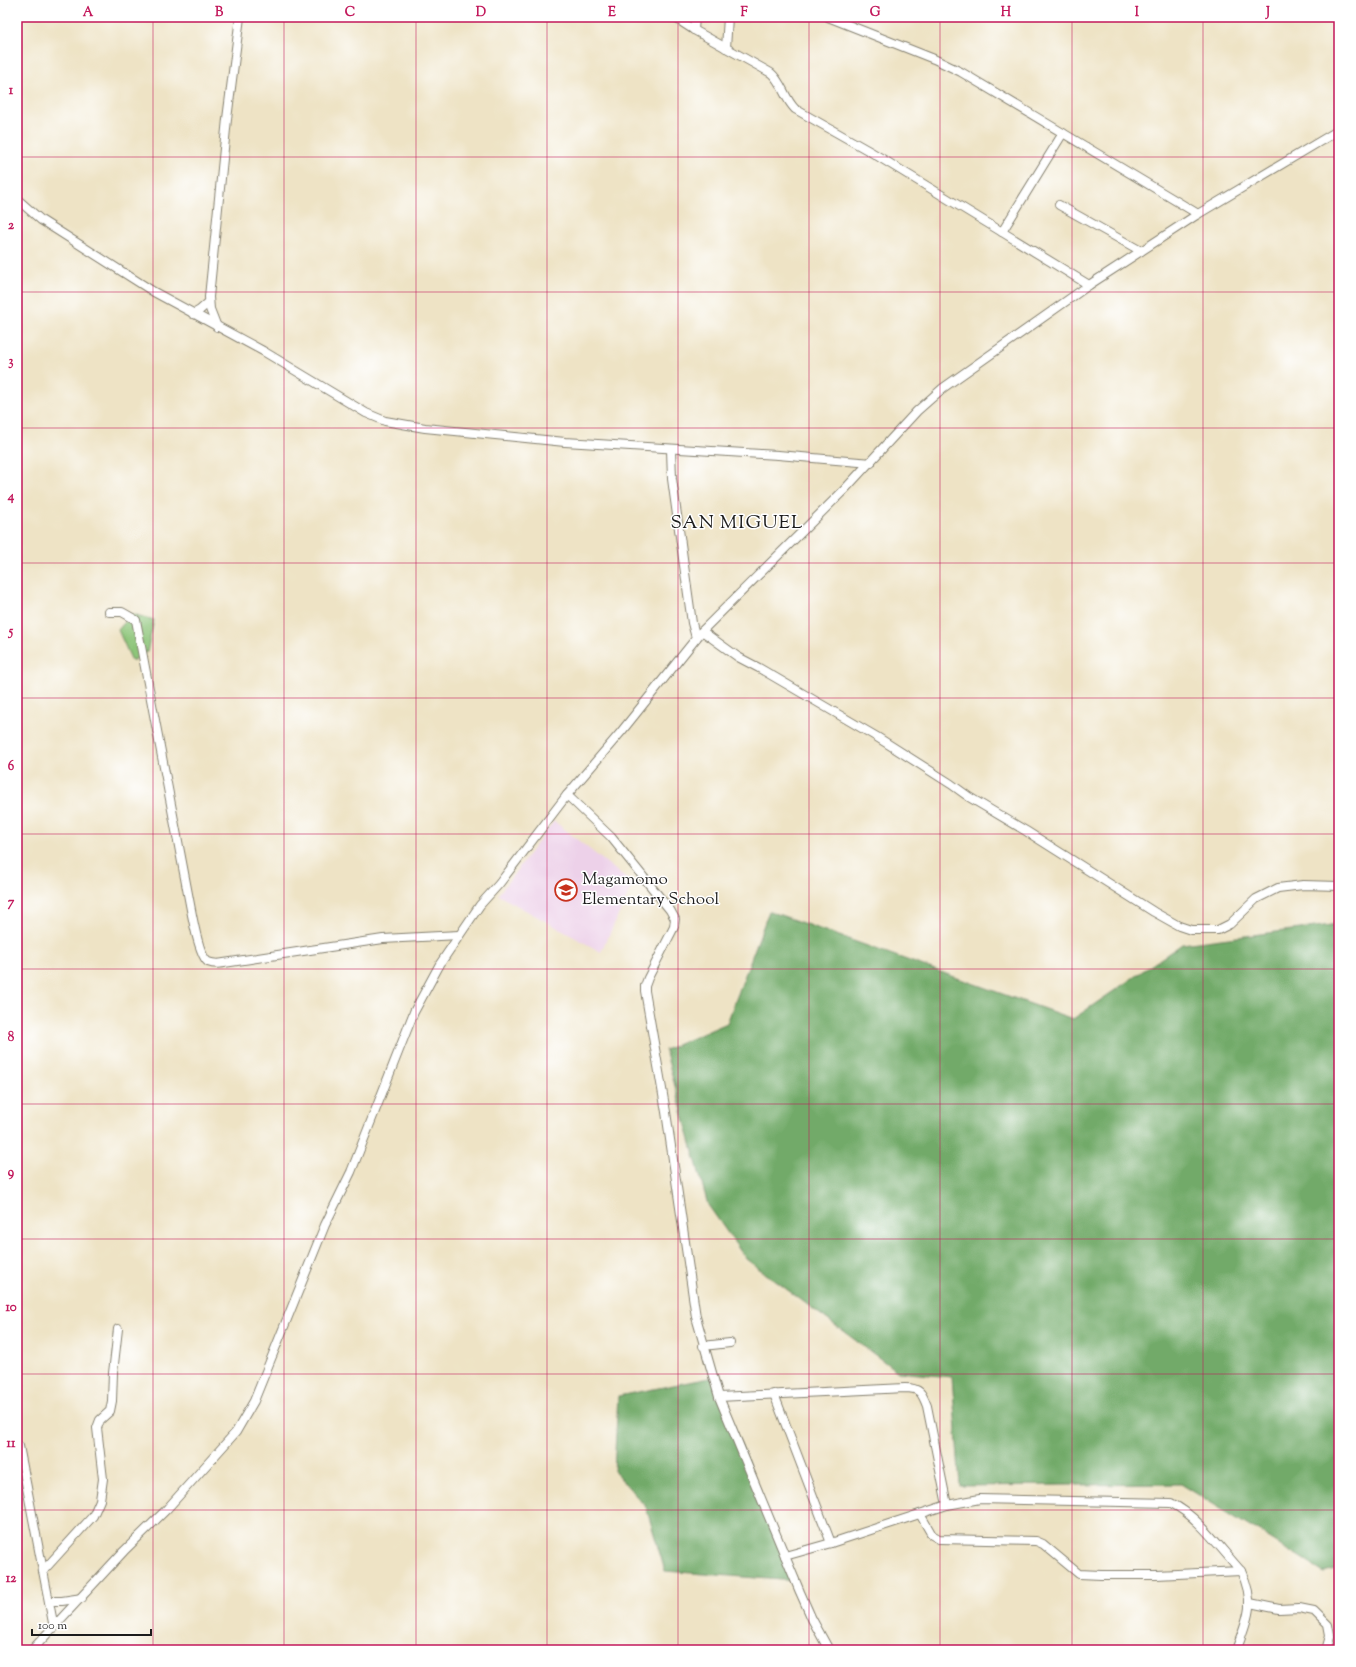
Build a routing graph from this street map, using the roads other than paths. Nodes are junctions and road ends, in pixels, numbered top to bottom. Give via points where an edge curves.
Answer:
1 (240, 17) edge
2 (674, 17) edge
3 (695, 17) edge
4 (728, 17) edge
5 (828, 17) edge
6 (694, 30) junction
7 (726, 48) junction
8 (1339, 130) edge
9 (1063, 133) junction
10 (17, 199) edge
11 (1059, 205) dead end
12 (1198, 214) junction
13 (1002, 232) junction
14 (1141, 251) junction
15 (1089, 286) junction
16 (209, 302) junction
17 (193, 314) junction
18 (217, 327) junction
19 (671, 449) junction
20 (871, 463) junction
21 (108, 612) dead end
22 (702, 631) junction
23 (696, 638) junction
24 (567, 795) junction
25 (1339, 886) edge
26 (459, 935) junction
27 (118, 1329) dead end
28 (730, 1343) dead end
29 (704, 1346) junction
30 (774, 1394) junction
31 (719, 1397) junction
32 (19, 1446) dead end
33 (947, 1505) junction
34 (920, 1514) junction
35 (831, 1543) junction
36 (785, 1556) junction
37 (43, 1571) junction
38 (1240, 1571) junction
39 (82, 1598) junction
40 (49, 1601) junction
41 (1250, 1603) junction
42 (54, 1628) junction
43 (32, 1650) edge
44 (829, 1650) edge
45 (1236, 1650) edge
46 (1326, 1650) edge

1 - 16 street
2 - 6 street
3 - 6 street
4 - 7 street
5 - 9 street via 928,56 961,72
6 - 7 street
7 - 13 street via 775,77 785,97 795,109
8 - 12 street
9 - 12 street
9 - 13 street
10 - 17 street via 71,240
11 - 14 street
12 - 14 street
13 - 15 street
14 - 15 street
15 - 20 street via 943,388 917,411
16 - 17 street
16 - 18 street
17 - 18 street
18 - 19 street via 263,351 366,413 394,424 565,442
19 - 20 street
19 - 23 street via 672,479
20 - 22 street
21 - 26 street via 122,612 136,620 192,915 202,955 207,961 224,963 384,939
22 - 23 street
22 - 25 street via 738,657 877,737 969,797 1179,926 1191,930 1218,930 1230,924 1256,899 1278,888 1303,885
23 - 24 street
24 - 26 street
24 - 29 street via 611,837 675,919 674,927 648,978 645,992 666,1112 696,1317
26 - 39 street via 414,1012 351,1172 325,1225 254,1401 236,1432
27 - 37 street via 112,1401 110,1410 100,1420 97,1428 103,1479 100,1500 93,1516
28 - 29 street
29 - 31 street
30 - 31 street
30 - 33 street via 905,1388 919,1391 927,1406
30 - 35 street
31 - 36 street
32 - 37 street
33 - 34 street
33 - 38 street via 980,1499 1171,1502 1192,1517
34 - 35 street
34 - 38 street via 932,1535 939,1539 1036,1541 1079,1574 1156,1575
35 - 36 street
36 - 44 street via 812,1619
37 - 40 street
38 - 41 street via 1247,1585
39 - 40 street
39 - 42 street
40 - 42 street
41 - 45 street
41 - 46 street via 1279,1609 1299,1608 1314,1611 1328,1625 1330,1636
42 - 43 street

